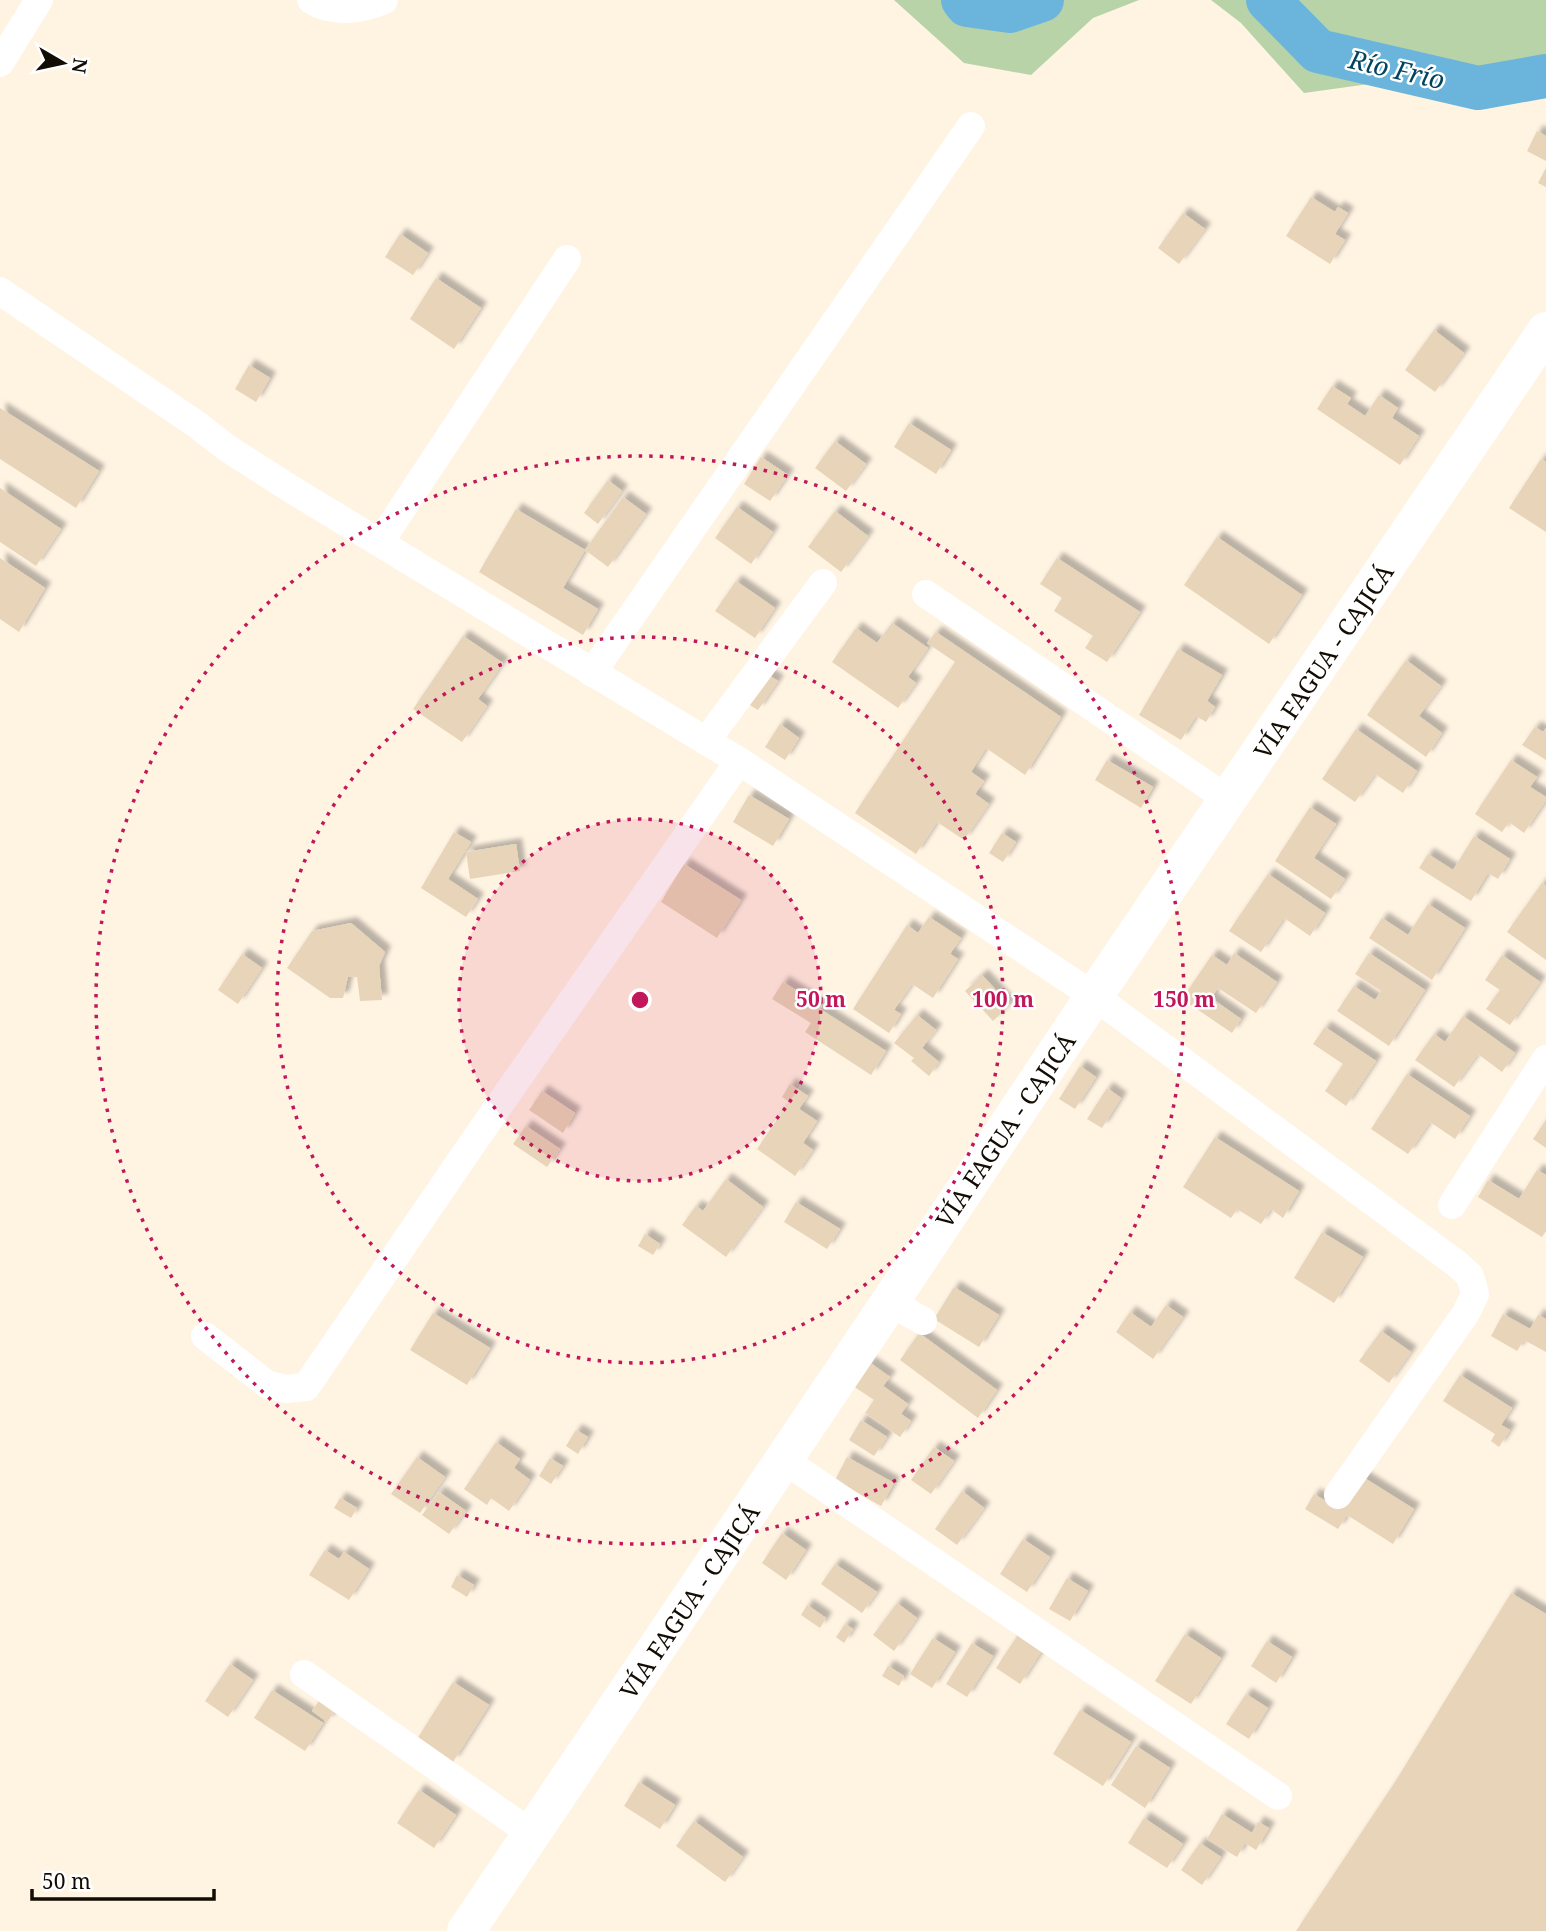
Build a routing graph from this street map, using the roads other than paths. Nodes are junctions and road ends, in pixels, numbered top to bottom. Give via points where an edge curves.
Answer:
1 (39, 0) edge
2 (311, 0) edge
3 (384, 0) edge
4 (0, 63) edge
5 (971, 126) dead end
6 (567, 259) dead end
7 (0, 291) edge
8 (1546, 331) edge
9 (380, 542) junction
10 (823, 583) dead end
11 (926, 594) dead end
12 (592, 673) junction
13 (706, 741) junction
14 (738, 761) junction
15 (1229, 800) junction
16 (1094, 996) junction
17 (1546, 1059) edge
18 (1452, 1205) dead end
19 (890, 1302) junction
20 (923, 1321) dead end
21 (205, 1336) dead end
22 (784, 1460) junction
23 (1338, 1495) dead end
24 (304, 1674) dead end
25 (1278, 1796) dead end
26 (531, 1834) junction
27 (466, 1931) edge

1 - 4 street
2 - 3 street via 339,9 369,7
5 - 12 street
6 - 9 street
7 - 9 street via 227,448
8 - 15 street, VÍA FAGUA - CAJICÁ
9 - 12 street
10 - 13 street
11 - 15 street
12 - 13 street
13 - 14 street
14 - 16 street
14 - 21 street via 306,1387 268,1385
15 - 16 street, VÍA FAGUA - CAJICÁ
16 - 19 street, VÍA FAGUA - CAJICÁ
16 - 23 street via 1470,1276 1475,1294 1466,1312
17 - 18 street
19 - 20 street
19 - 22 street, VÍA FAGUA - CAJICÁ
22 - 25 street
22 - 26 street, VÍA FAGUA - CAJICÁ
24 - 26 street
26 - 27 street, VÍA FAGUA - CAJICÁ

